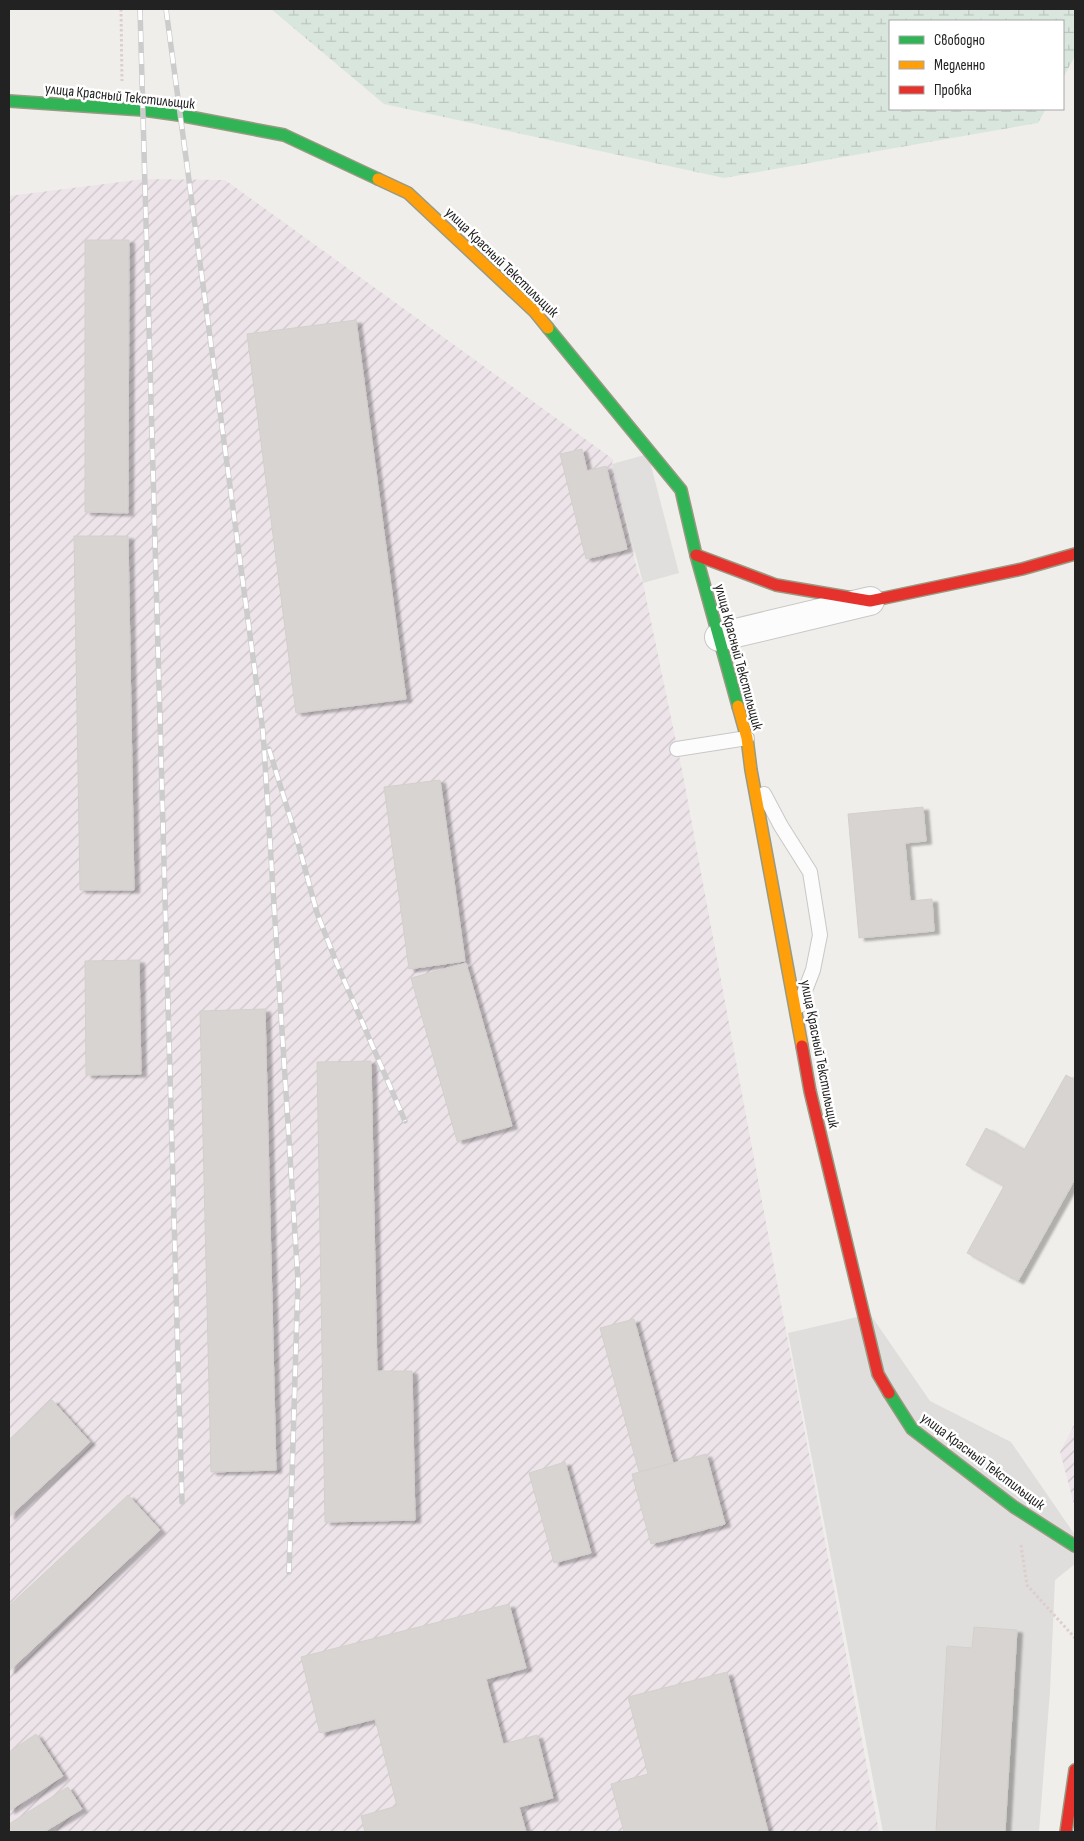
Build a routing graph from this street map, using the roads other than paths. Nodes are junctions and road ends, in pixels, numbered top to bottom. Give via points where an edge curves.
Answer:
1 (9, 101) edge
2 (1075, 554) edge
3 (696, 555) junction
4 (870, 601) junction
5 (719, 637) junction
6 (747, 738) junction
7 (677, 749) dead end
8 (751, 770) junction
9 (796, 1014) junction
10 (1075, 1546) edge
11 (1075, 1770) edge
12 (1066, 1832) edge

1 - 3 street, улица Красный Текстильщик via 179,115 284,135 408,192 535,312 681,490
2 - 4 street via 1022,569
3 - 4 street via 776,585
3 - 5 street, улица Красный Текстильщик
4 - 5 street
5 - 6 street, улица Красный Текстильщик
6 - 7 lane
6 - 8 street, улица Красный Текстильщик
8 - 9 street, улица Красный Текстильщик
8 - 9 lane via 810,872 820,935 813,970
9 - 10 street, улица Красный Текстильщик via 810,1091 878,1374 912,1429 1014,1507
11 - 12 street

